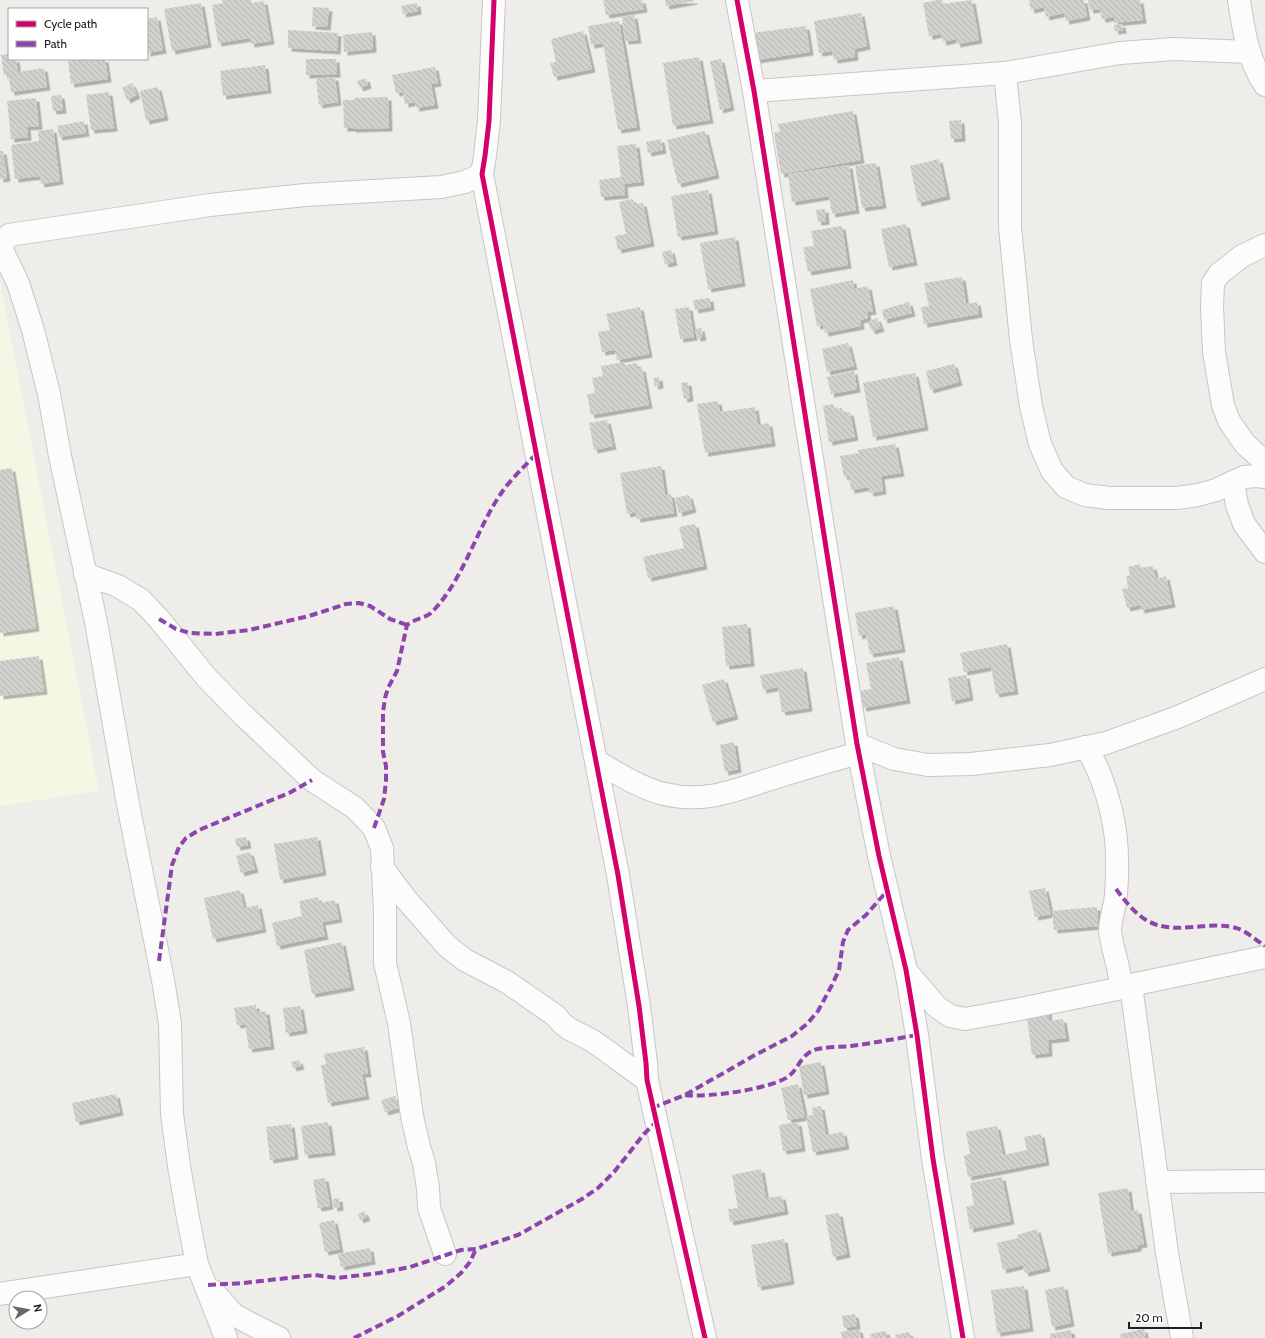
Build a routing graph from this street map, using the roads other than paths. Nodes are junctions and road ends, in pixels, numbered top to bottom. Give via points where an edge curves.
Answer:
1 (494, 0) edge
2 (737, 0) edge
3 (1239, 0) edge
4 (1249, 52) junction
5 (1005, 73) junction
6 (1265, 85) edge
7 (754, 92) junction
8 (482, 174) junction
9 (1265, 245) edge
10 (0, 246) edge
11 (1265, 462) edge
12 (1265, 477) edge
13 (1233, 482) junction
14 (1265, 552) edge
15 (85, 574) junction
16 (1265, 679) edge
17 (1085, 747) junction
18 (858, 749) junction
19 (596, 761) junction
20 (382, 867) junction
21 (1265, 957) edge
22 (906, 970) junction
23 (1126, 986) junction
24 (647, 1080) junction
25 (1265, 1181) edge
26 (1157, 1182) junction
27 (445, 1254) dead end
28 (201, 1274) junction
29 (0, 1294) edge
30 (226, 1338) edge
31 (279, 1338) edge
32 (705, 1338) edge
33 (963, 1338) edge
34 (1182, 1338) edge

1 - 8 street via 489,121
2 - 7 street
3 - 4 street
4 - 5 street via 1174,49 1128,52
4 - 6 street
5 - 7 street
5 - 13 street via 1010,123 1010,227 1021,340 1038,436 1052,471 1066,487 1085,495 1109,498 1184,497 1216,490
7 - 18 street
8 - 10 street via 465,182 441,187 305,195 210,205 9,235
8 - 19 street
9 - 11 street via 1242,256 1219,274 1213,283 1212,306 1219,387 1229,422 1245,444
10 - 15 street via 18,283 50,394 60,456
12 - 13 street via 1244,477
13 - 14 street via 1244,524
15 - 20 street via 118,586 141,600 206,677 242,714 312,780 355,808 374,828 382,848
15 - 28 street via 170,1023 172,1114 179,1166
16 - 17 street via 1178,717 1106,743
17 - 18 street via 1050,755 1007,760 928,765
17 - 23 street via 1093,757 1110,802 1118,865 1110,930
18 - 19 street via 728,793 705,798 664,794 641,786
18 - 22 street via 885,884
19 - 24 street via 632,958
20 - 24 street via 404,898 446,946 465,960 507,982 556,1016 567,1028 593,1041
20 - 27 street via 385,963 399,1023 412,1116 424,1163 429,1208
21 - 23 street
22 - 23 street via 937,1007 950,1016 965,1019
22 - 33 street via 933,1159
23 - 26 street
24 - 32 street
25 - 26 street
26 - 34 street
28 - 29 street
28 - 30 street
28 - 31 street via 233,1314

